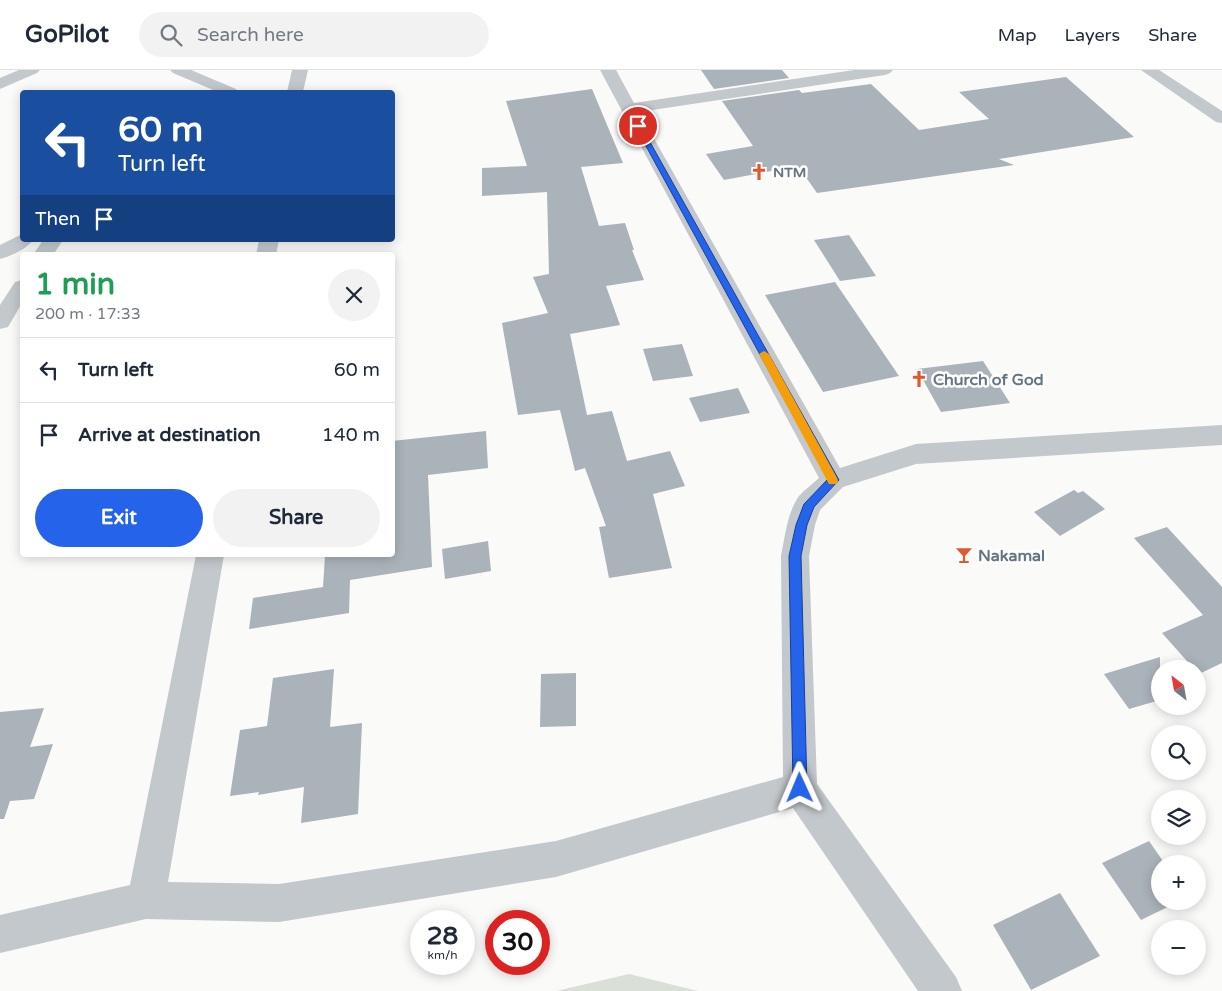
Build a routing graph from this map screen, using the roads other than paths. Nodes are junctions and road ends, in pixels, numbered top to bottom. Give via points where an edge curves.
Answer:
1 (32, 70) edge
2 (178, 70) edge
3 (300, 70) edge
4 (608, 70) edge
5 (885, 70) edge
6 (1149, 70) edge
7 (0, 84) edge
8 (225, 90) edge
9 (295, 90) edge
10 (629, 109) junction
11 (1222, 118) edge
12 (20, 242) edge
13 (0, 253) edge
14 (20, 291) edge
15 (0, 322) edge
16 (1222, 435) edge
17 (834, 480) junction
18 (210, 557) edge
19 (800, 788) junction
20 (146, 900) junction
21 (0, 934) edge
22 (942, 991) edge

1 - 7 street
2 - 8 street
3 - 9 street
4 - 10 street
5 - 10 street
6 - 11 street
10 - 17 street
12 - 13 street
14 - 15 street
16 - 17 street via 916,454
17 - 19 street via 809,504 795,556
18 - 20 street
19 - 20 street via 556,859 279,903
19 - 22 street
20 - 21 street

